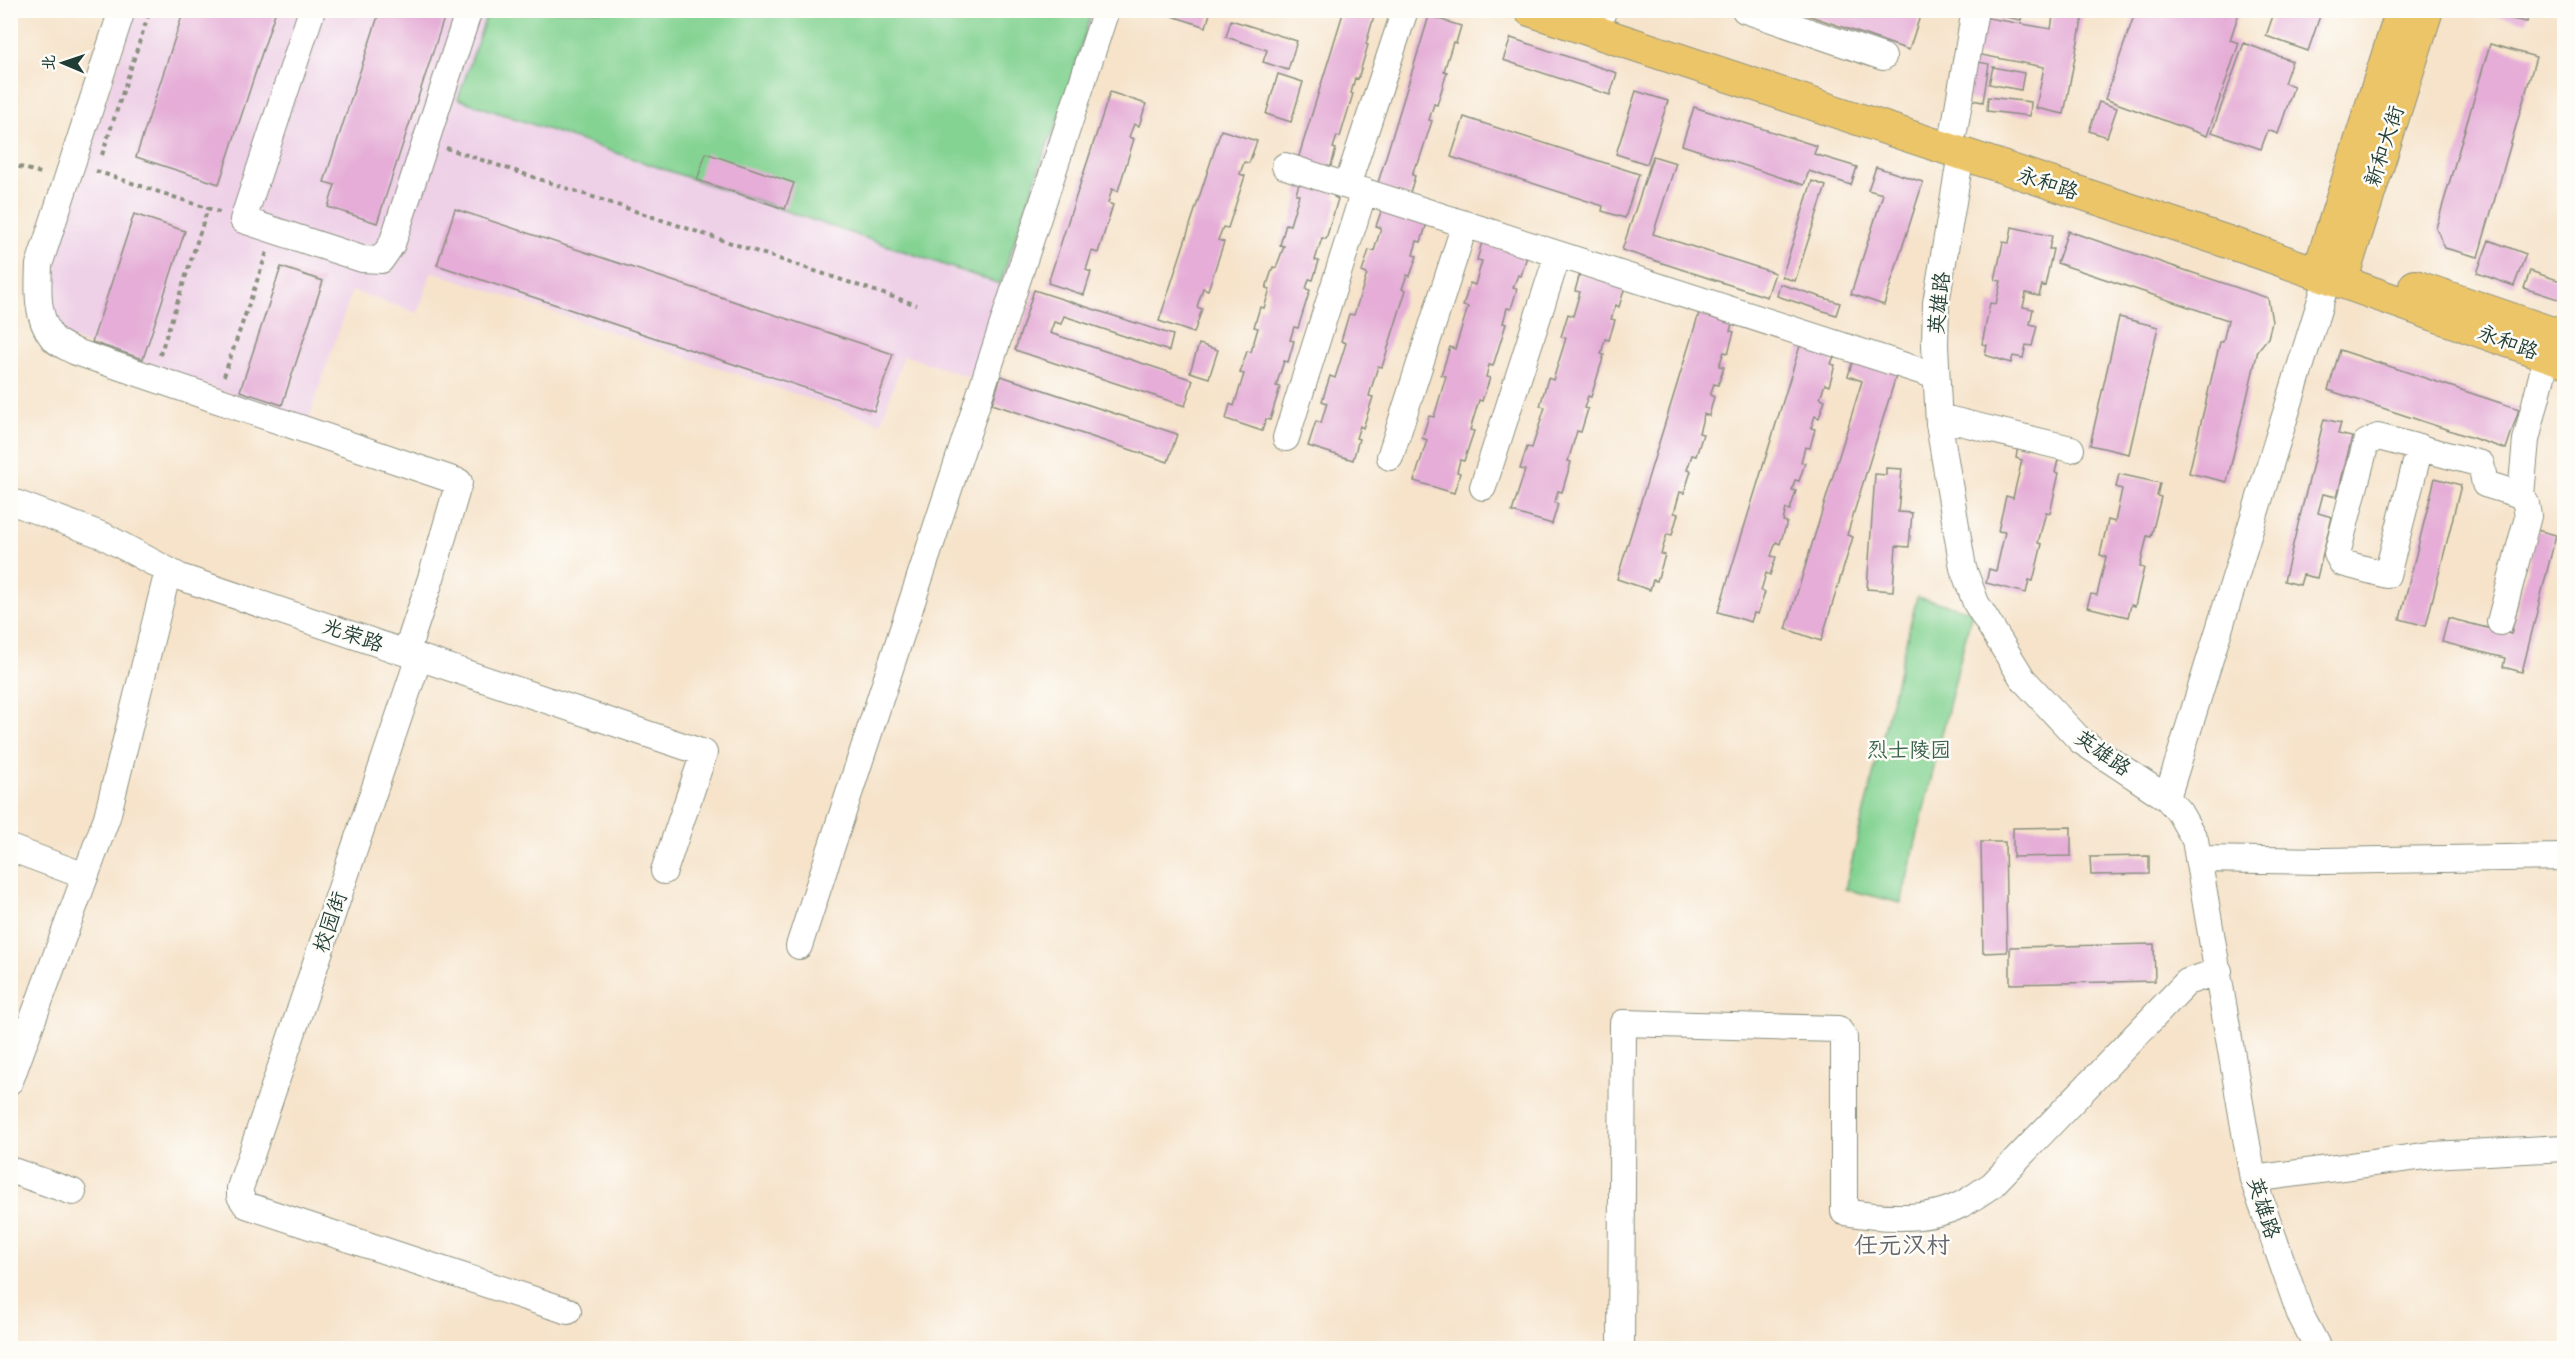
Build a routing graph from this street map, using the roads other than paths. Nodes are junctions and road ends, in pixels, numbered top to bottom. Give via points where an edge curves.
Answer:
1 (122, 10) edge
2 (312, 10) edge
3 (469, 10) edge
4 (1106, 10) edge
5 (1406, 10) edge
6 (1530, 10) edge
7 (1745, 10) edge
8 (1975, 10) edge
9 (2402, 10) edge
10 (2427, 10) edge
11 (1599, 12) edge
12 (1883, 57) dead end
13 (1958, 142) junction
14 (1285, 166) dead end
15 (1356, 189) junction
16 (1465, 224) junction
17 (1558, 254) junction
18 (2332, 270) junction
19 (2559, 351) edge
20 (1936, 376) junction
21 (1939, 417) junction
22 (1286, 438) dead end
23 (2420, 447) junction
24 (2071, 449) dead end
25 (1390, 458) dead end
26 (1483, 487) dead end
27 (2521, 495) junction
28 (10, 501) edge
29 (168, 571) junction
30 (2500, 621) dead end
31 (412, 655) junction
32 (2167, 798) junction
33 (10, 848) edge
34 (2565, 857) edge
35 (2198, 859) junction
36 (664, 872) dead end
37 (85, 876) junction
38 (799, 946) dead end
39 (2219, 971) junction
40 (10, 1081) edge
41 (2565, 1148) edge
42 (10, 1170) edge
43 (2253, 1179) junction
44 (73, 1192) dead end
45 (568, 1311) dead end
46 (1621, 1348) edge
47 (2318, 1348) edge

1 - 31 street, 校园街 via 39,265 37,292 42,319 53,339 76,352 459,482
2 - 3 street via 243,220 362,259 381,260 392,244
4 - 38 street
5 - 15 street
6 - 13 main road, 永和路
7 - 12 street
8 - 13 street, 英雄路
9 - 18 main road, 新和大街
10 - 18 main road, 新和大街
11 - 13 main road, 永和路
13 - 18 main road, 永和路
13 - 20 street, 英雄路 via 1936,303
14 - 15 street
15 - 16 street
15 - 22 street
16 - 17 street
16 - 25 street
17 - 20 street
17 - 26 street
18 - 19 main road, 永和路
18 - 32 street
19 - 27 street via 2526,440
20 - 21 street, 英雄路
21 - 24 street
21 - 32 street, 英雄路 via 1963,568 1976,603 2023,679 2080,741
23 - 23 street via 2378,437 2366,443 2337,554 2343,563 2387,575
23 - 27 street via 2481,464 2485,484
27 - 30 street via 2528,516
28 - 29 street, 光荣路 via 104,536
29 - 31 street, 光荣路
29 - 37 street via 107,817
31 - 36 street, 光荣路 via 704,753
31 - 45 street, 校园街 via 240,1196 246,1205
32 - 35 street, 英雄路 via 2194,840
33 - 37 street
34 - 35 street
35 - 39 street, 英雄路
37 - 40 street
39 - 43 street, 英雄路
39 - 46 street via 2187,982 1992,1185 1960,1206 1932,1215 1870,1216 1844,1212 1844,1037 1838,1029 1623,1023
41 - 43 street via 2432,1155
42 - 44 street
43 - 47 street, 英雄路 via 2300,1314

